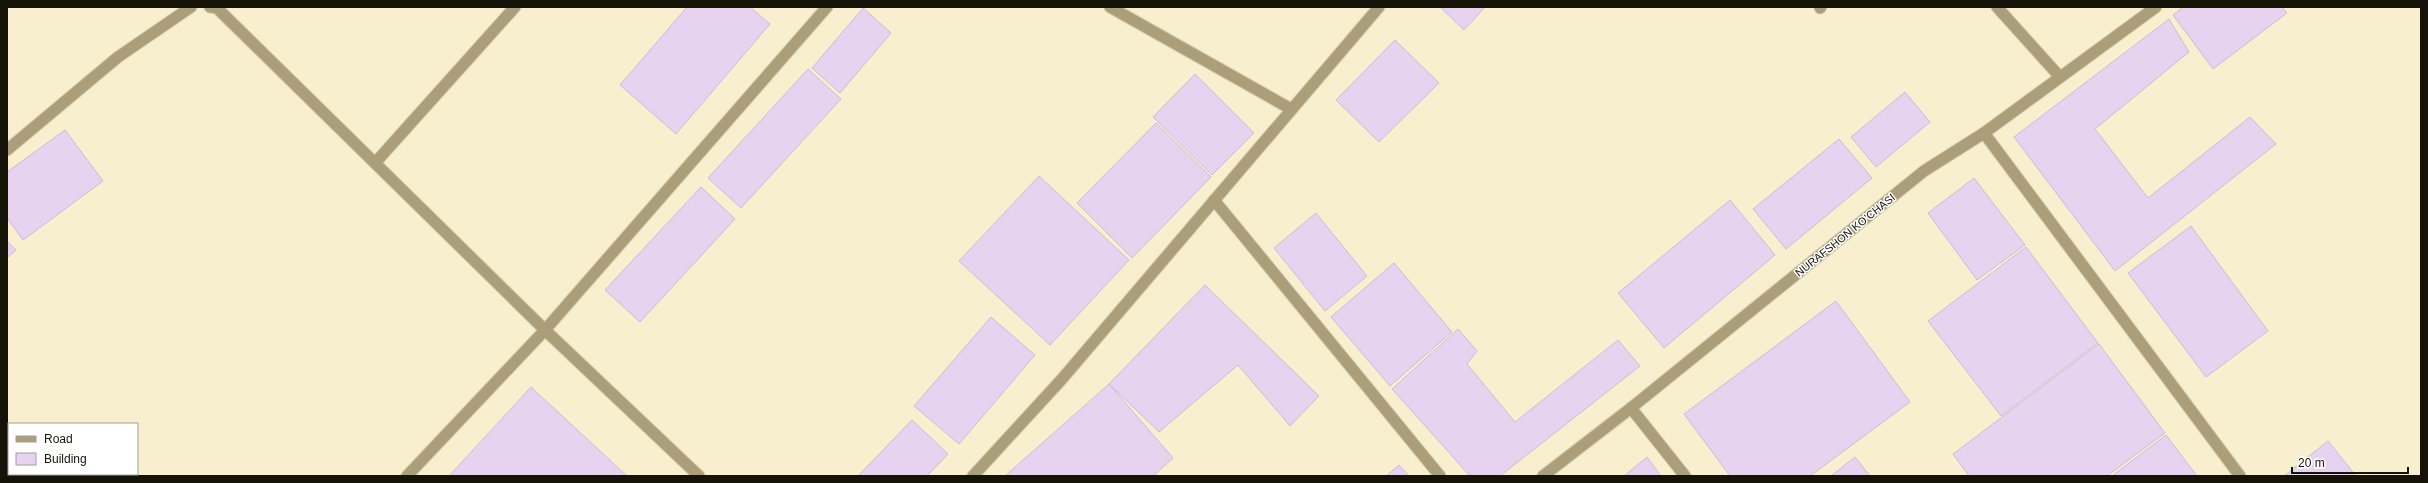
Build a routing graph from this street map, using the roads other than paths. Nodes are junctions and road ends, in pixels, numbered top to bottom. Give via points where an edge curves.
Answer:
1 (191, 7) edge
2 (210, 7) edge
3 (515, 7) edge
4 (827, 7) edge
5 (1110, 7) edge
6 (1378, 7) edge
7 (1997, 7) edge
8 (2156, 7) edge
9 (2060, 77) junction
10 (1291, 109) junction
11 (1984, 133) junction
12 (7, 150) edge
13 (375, 163) junction
14 (1214, 200) junction
15 (546, 330) junction
16 (1631, 408) junction
17 (407, 476) edge
18 (699, 476) edge
19 (972, 476) edge
20 (1440, 476) edge
21 (1543, 476) edge
22 (1685, 476) edge
23 (2240, 476) edge

1 - 12 street via 118,57
2 - 13 street via 217,8
3 - 13 street
4 - 15 street
5 - 10 street
6 - 10 street
7 - 9 street
8 - 9 street, NURAFSHON KO’CHASI
9 - 11 street, NURAFSHON KO’CHASI
10 - 14 street
11 - 16 street, NURAFSHON KO’CHASI via 1924,171
11 - 23 street
13 - 15 street
14 - 19 street via 1062,379
14 - 20 street
15 - 17 street
15 - 18 street
16 - 21 street, NURAFSHON KO’CHASI
16 - 22 street

